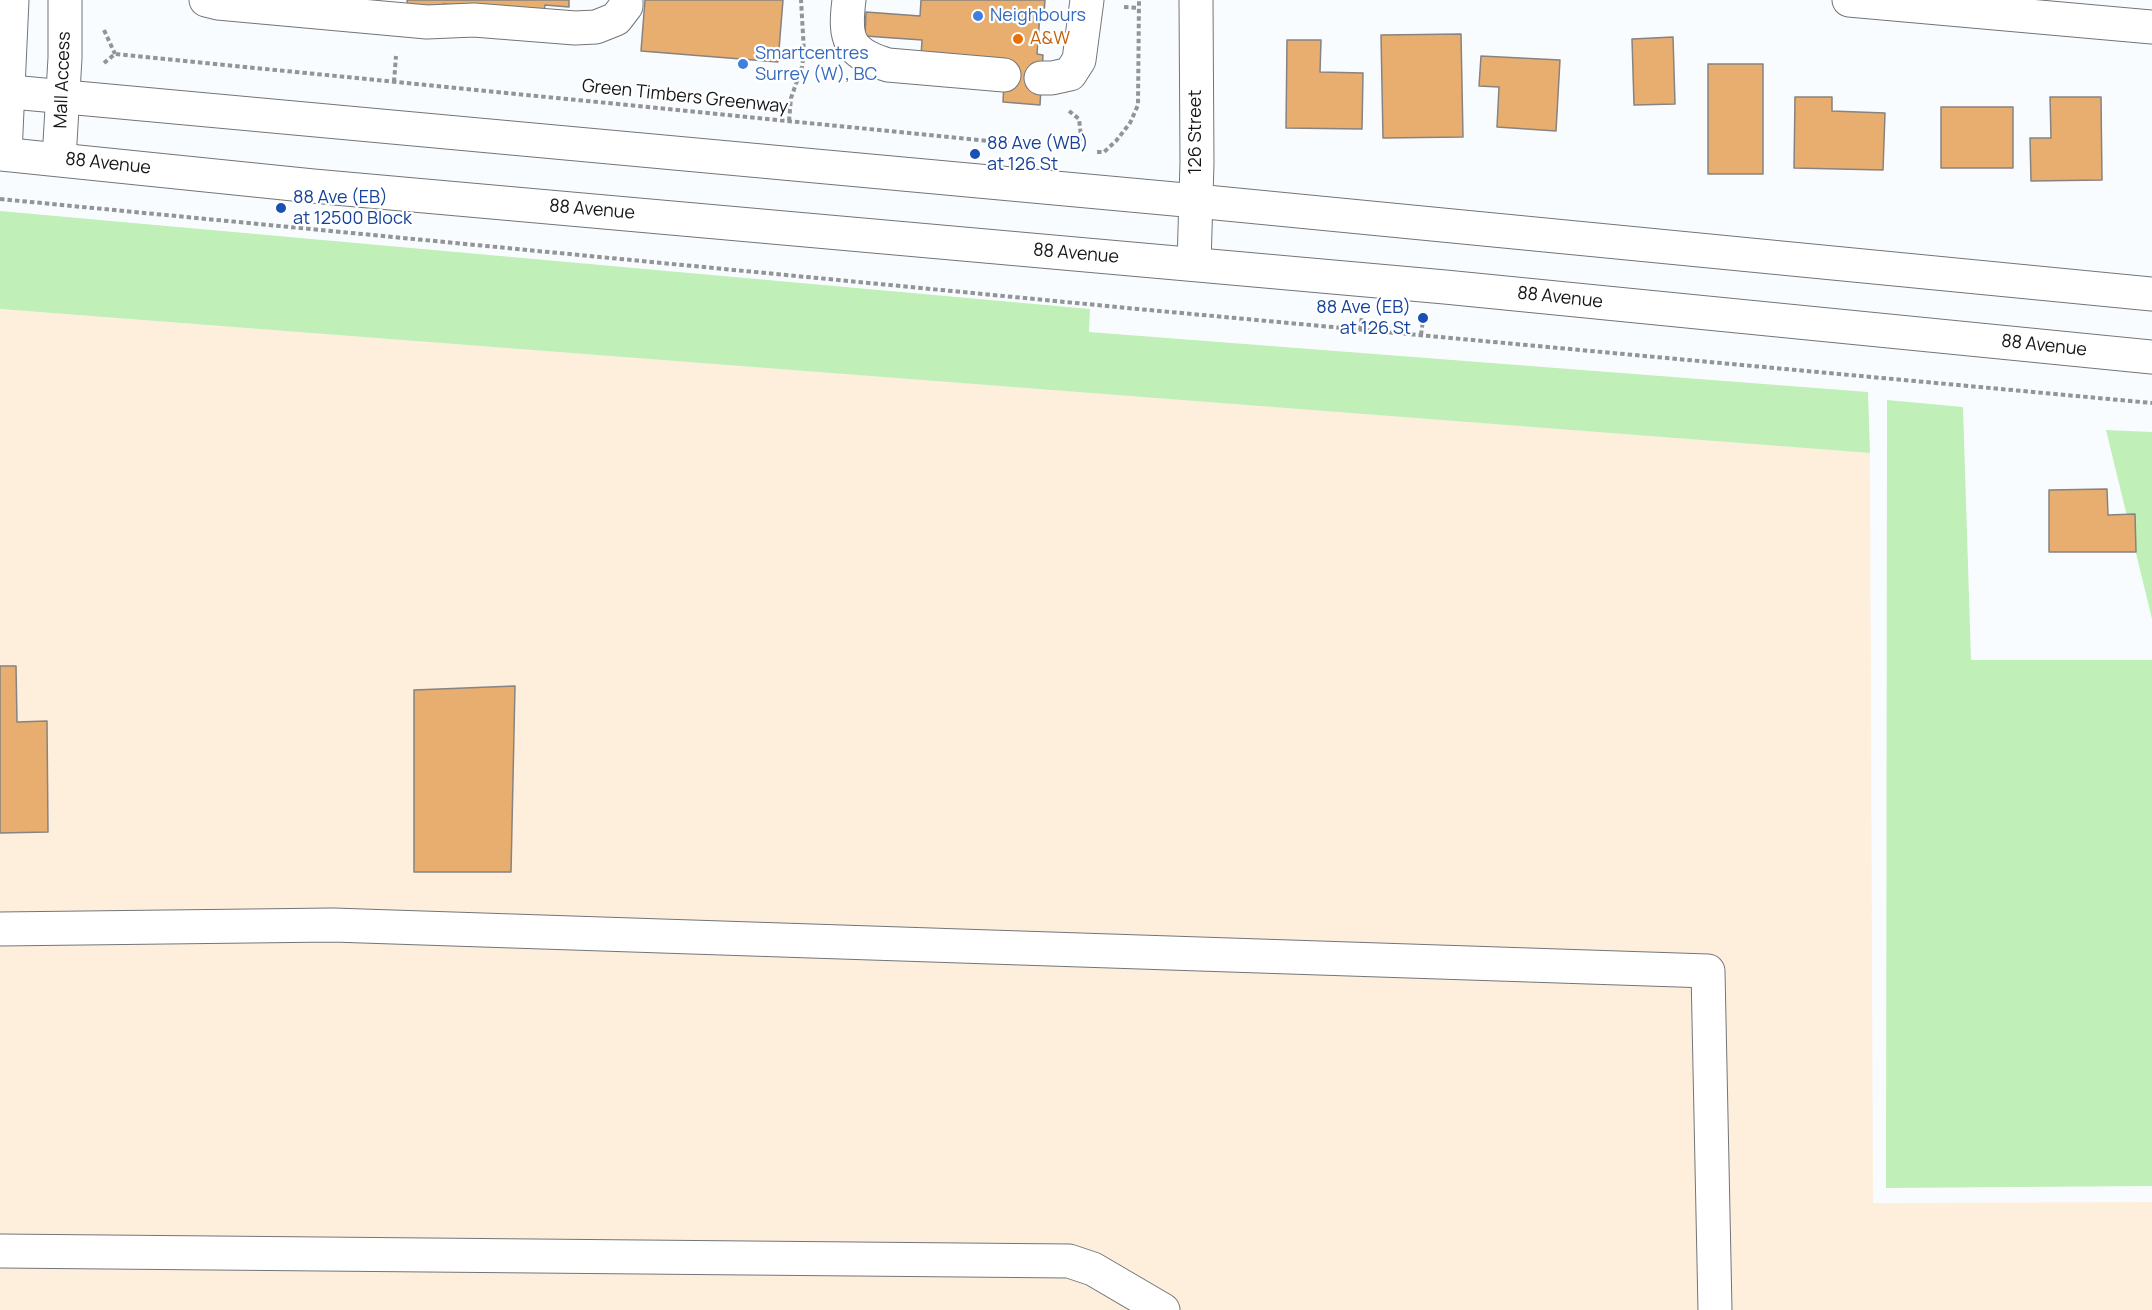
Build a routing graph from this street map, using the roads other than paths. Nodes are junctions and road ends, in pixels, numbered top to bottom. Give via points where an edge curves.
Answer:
1 (12, 0) edge
2 (65, 0) edge
3 (206, 0) edge
4 (626, 0) edge
5 (849, 0) edge
6 (1087, 0) edge
7 (1196, 0) edge
8 (1849, 0) edge
9 (2152, 27) edge
10 (1004, 75) dead end
11 (1041, 78) dead end
12 (4, 92) edge
13 (63, 97) junction
14 (3, 154) edge
15 (59, 159) junction
16 (1196, 201) junction
17 (1194, 264) junction
18 (2152, 294) edge
19 (2152, 357) edge
20 (0, 929) edge
21 (0, 1251) edge
22 (1163, 1310) edge
23 (1715, 1310) edge

1 - 12 main road
2 - 13 main road, Mall Access
3 - 4 main road via 427,22 474,20 575,28 596,27 616,19
5 - 10 main road via 847,30 851,42 870,60
6 - 11 main road via 1079,60 1070,74
7 - 16 main road, 126 Street
8 - 9 main road
12 - 13 main road
12 - 14 main road
13 - 15 main road, Mall Access
13 - 16 main road
14 - 15 main road, 88 Avenue
15 - 17 main road, 88 Avenue via 313,186
16 - 17 main road, 126 Street
16 - 18 main road
17 - 19 main road, 88 Avenue
20 - 23 main road via 333,925 1708,971
21 - 22 main road via 1069,1261 1093,1269

